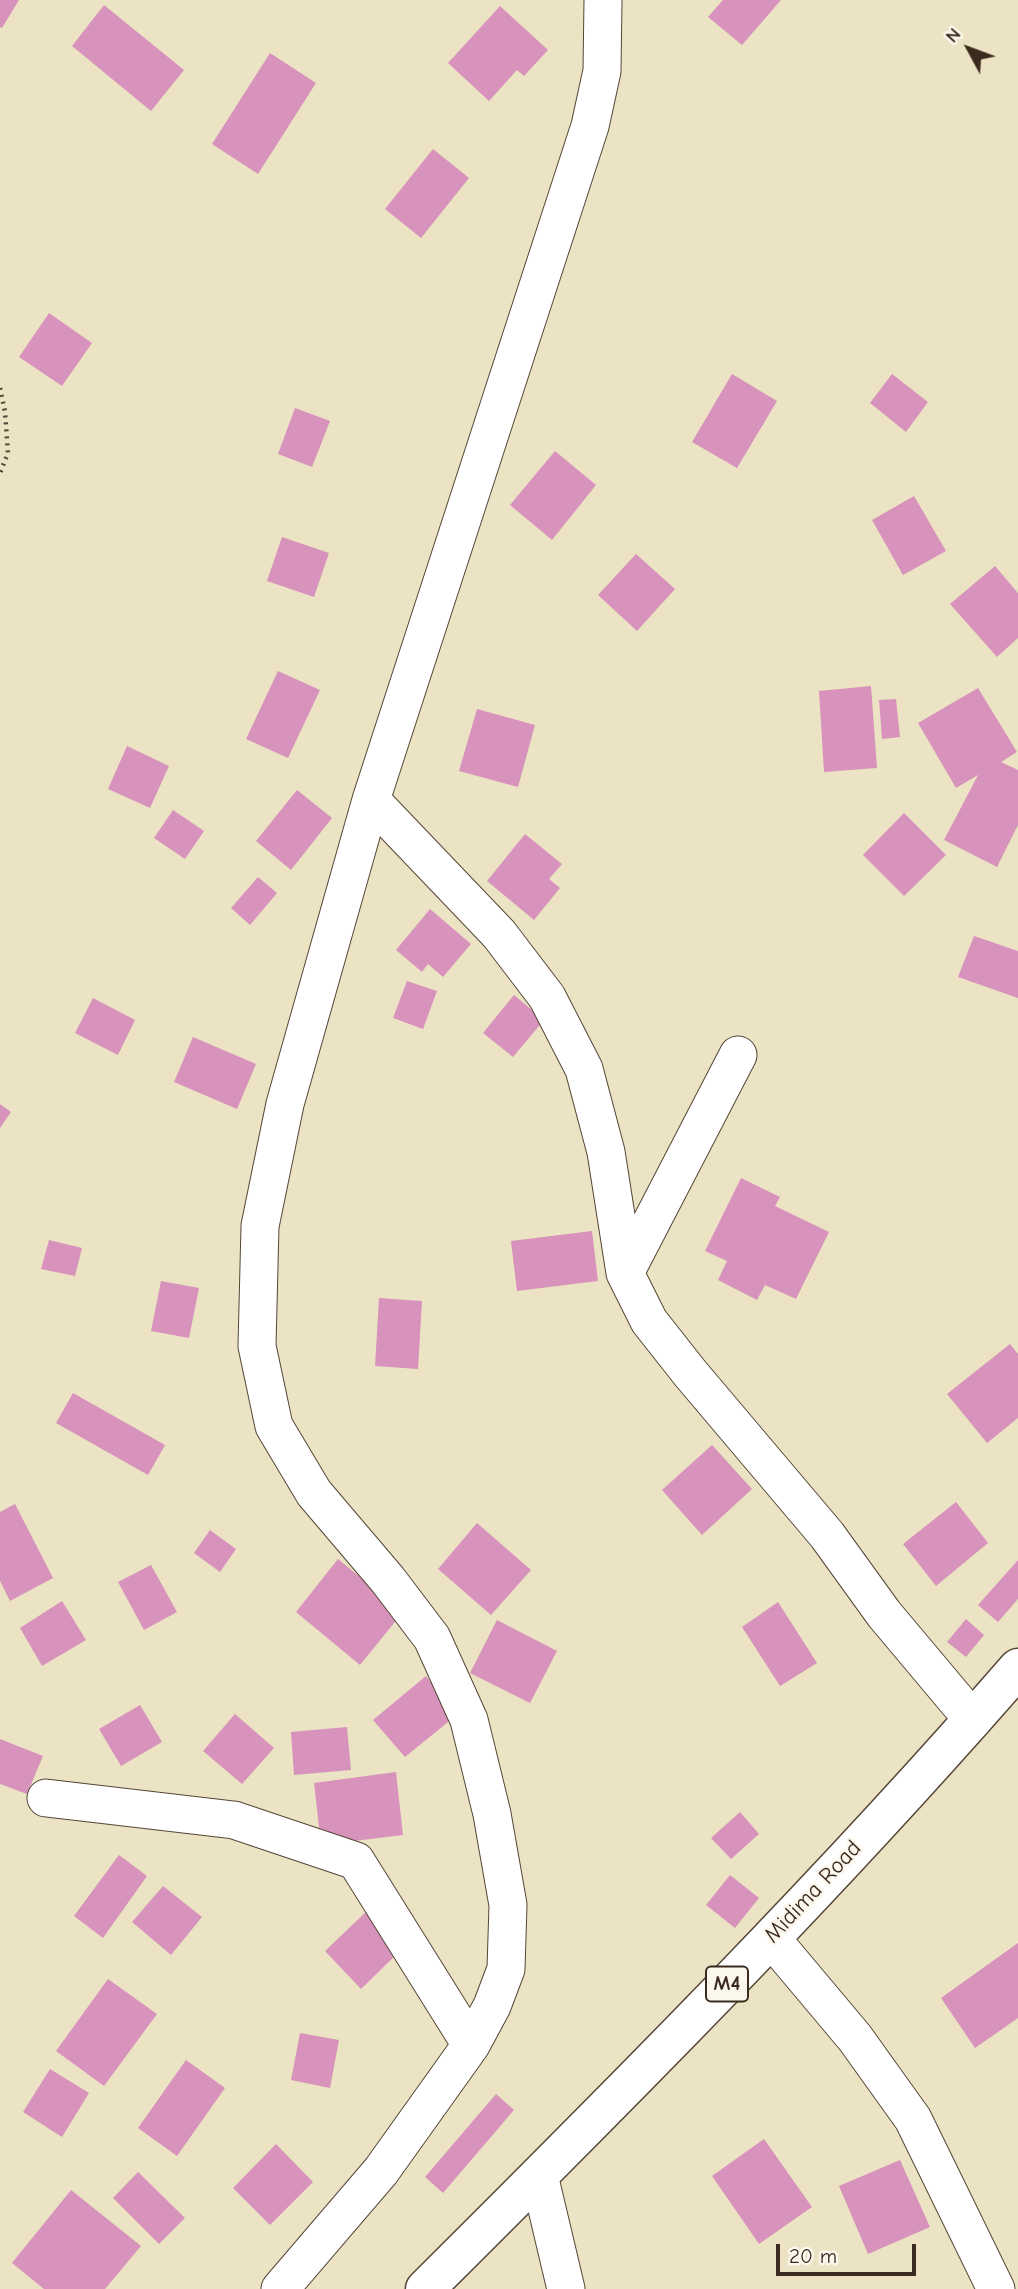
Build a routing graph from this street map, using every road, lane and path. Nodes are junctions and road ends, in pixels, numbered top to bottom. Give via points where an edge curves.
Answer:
1 (603, 0) edge
2 (0, 388) edge
3 (0, 473) edge
4 (371, 800) junction
5 (738, 1055) dead end
6 (625, 1273) junction
7 (1018, 1668) edge
8 (973, 1720) junction
9 (46, 1798) dead end
10 (771, 1938) junction
11 (471, 2045) junction
12 (539, 2175) junction
13 (986, 2283) edge
14 (280, 2289) edge
15 (425, 2289) edge
16 (566, 2289) edge

1 - 4 street via 602,71 590,126
2 - 3 path via 8,453
4 - 6 street via 499,934 547,997 584,1069 606,1152
4 - 11 street via 285,1104 260,1226 257,1346 274,1426 314,1493 432,1638 469,1720 508,1905 506,1969
5 - 6 street
6 - 8 street via 649,1321 828,1535 884,1614
7 - 8 main road, Midima Road / M4
8 - 10 main road, Midima Road / M4
9 - 11 street via 234,1820 356,1861
10 - 12 main road, Midima Road / M4
10 - 13 street via 855,2038 913,2119
11 - 14 street via 381,2171
12 - 15 main road, Midima Road / M4
12 - 16 street

